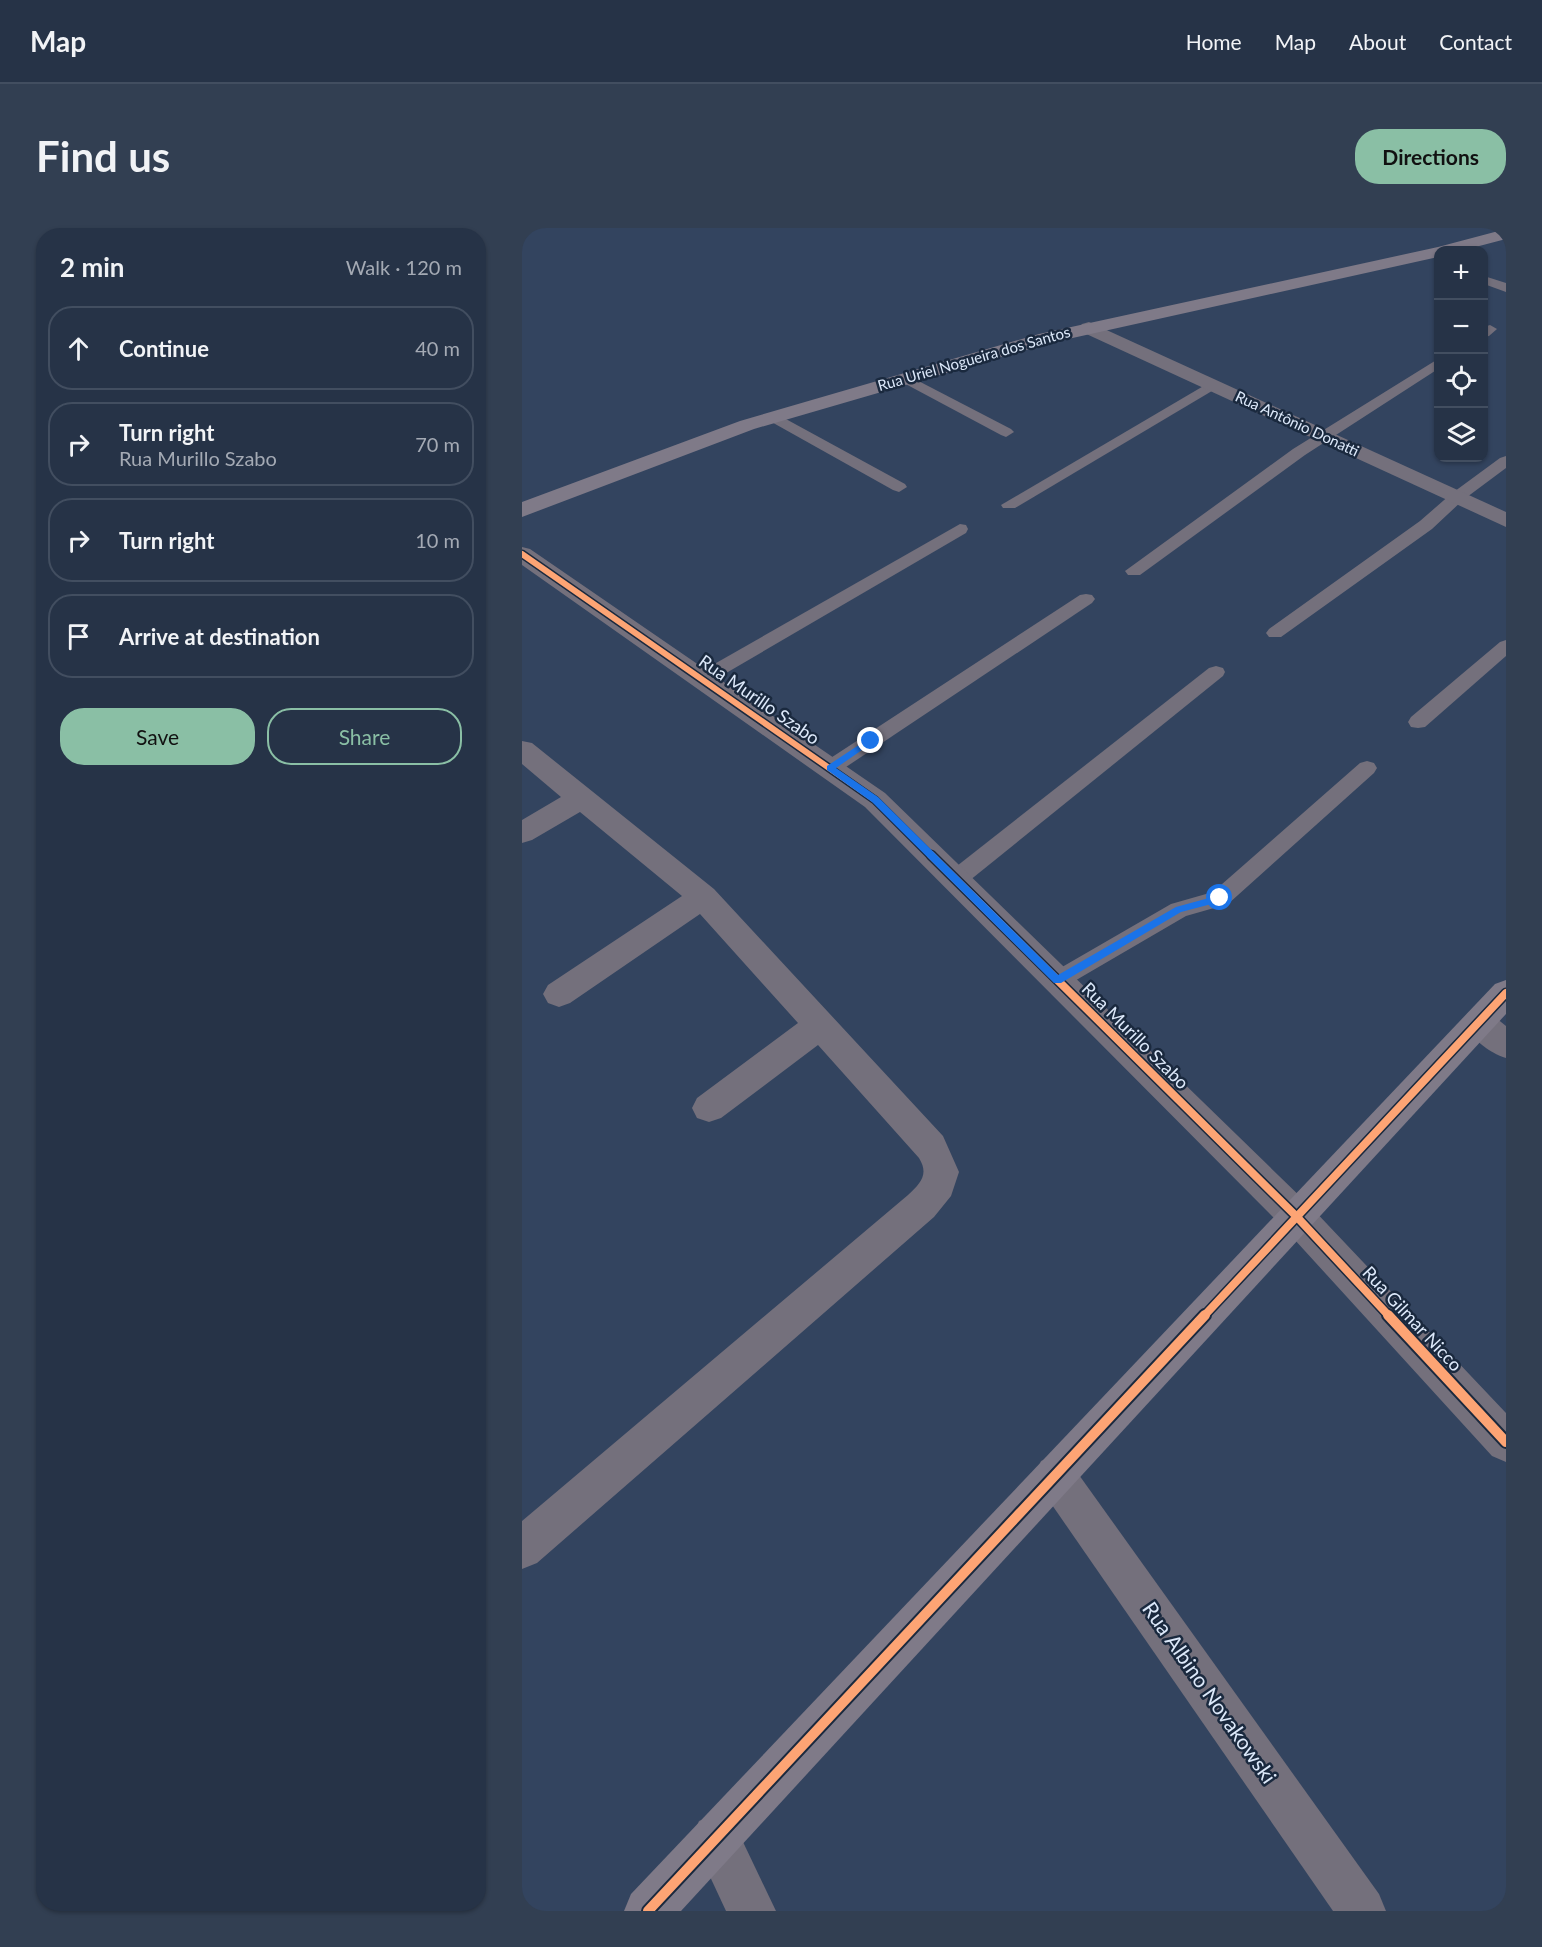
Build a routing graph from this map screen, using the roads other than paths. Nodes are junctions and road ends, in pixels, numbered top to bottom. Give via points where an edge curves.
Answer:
1 (1506, 234) edge
2 (1461, 246) edge
3 (1434, 253) edge
4 (1488, 281) edge
5 (1506, 288) edge
6 (1089, 328) junction
7 (1434, 366) edge
8 (905, 378) junction
9 (1212, 385) junction
10 (772, 417) junction
11 (1006, 432) dead end
12 (1324, 436) junction
13 (1506, 461) edge
14 (899, 488) dead end
15 (1456, 497) junction
16 (1009, 505) dead end
17 (522, 510) edge
18 (1506, 520) edge
19 (960, 529) dead end
20 (522, 554) edge
21 (1134, 571) dead end
22 (1086, 599) dead end
23 (1275, 633) dead end
24 (1506, 646) edge
25 (1216, 672) dead end
26 (702, 679) junction
27 (1418, 722) dead end
28 (522, 750) edge
29 (830, 768) junction
30 (1367, 768) dead end
31 (581, 798) junction
32 (522, 833) edge
33 (956, 879) junction
34 (703, 897) junction
35 (1058, 980) junction
36 (1506, 993) edge
37 (559, 994) dead end
38 (820, 1025) junction
39 (1492, 1033) edge
40 (709, 1108) dead end
41 (1297, 1217) junction
42 (1506, 1442) edge
43 (1055, 1474) junction
44 (522, 1548) edge
45 (716, 1838) junction
46 (648, 1911) edge
47 (752, 1911) edge
48 (1362, 1911) edge

1 - 2 street, Rua Uriel Nogueira dos Santos
3 - 6 street, Rua Uriel Nogueira dos Santos
4 - 5 lane
6 - 8 street, Rua Uriel Nogueira dos Santos
6 - 9 street, Rua Antônio Donatti
7 - 12 lane
8 - 10 street, Rua Uriel Nogueira dos Santos
8 - 11 lane
9 - 12 street, Rua Antônio Donatti
9 - 16 lane
10 - 14 lane
10 - 17 street, Rua Uriel Nogueira dos Santos
12 - 15 street, Rua Antônio Donatti
12 - 21 lane
13 - 15 lane
15 - 18 street, Rua Antônio Donatti
15 - 23 lane via 1426,525
19 - 26 lane
20 - 26 street, Rua Murillo Szabo
22 - 29 lane
24 - 27 lane
25 - 33 lane
26 - 29 street, Rua Murillo Szabo
28 - 31 street
29 - 33 street, Rua Murillo Szabo via 875,800
30 - 35 lane via 1220,898 1179,910
31 - 32 street
31 - 34 street
33 - 35 street, Rua Murillo Szabo
34 - 37 street
34 - 38 street
35 - 41 street, Rua Murillo Szabo
36 - 39 street
38 - 40 street
38 - 44 street via 931,1147 940,1161 942,1177 935,1192
39 - 41 street
41 - 42 street, Rua Gilmar Nicco
41 - 43 street
43 - 45 street
43 - 48 street, Rua Albino Novakowski
45 - 46 street
45 - 47 street

